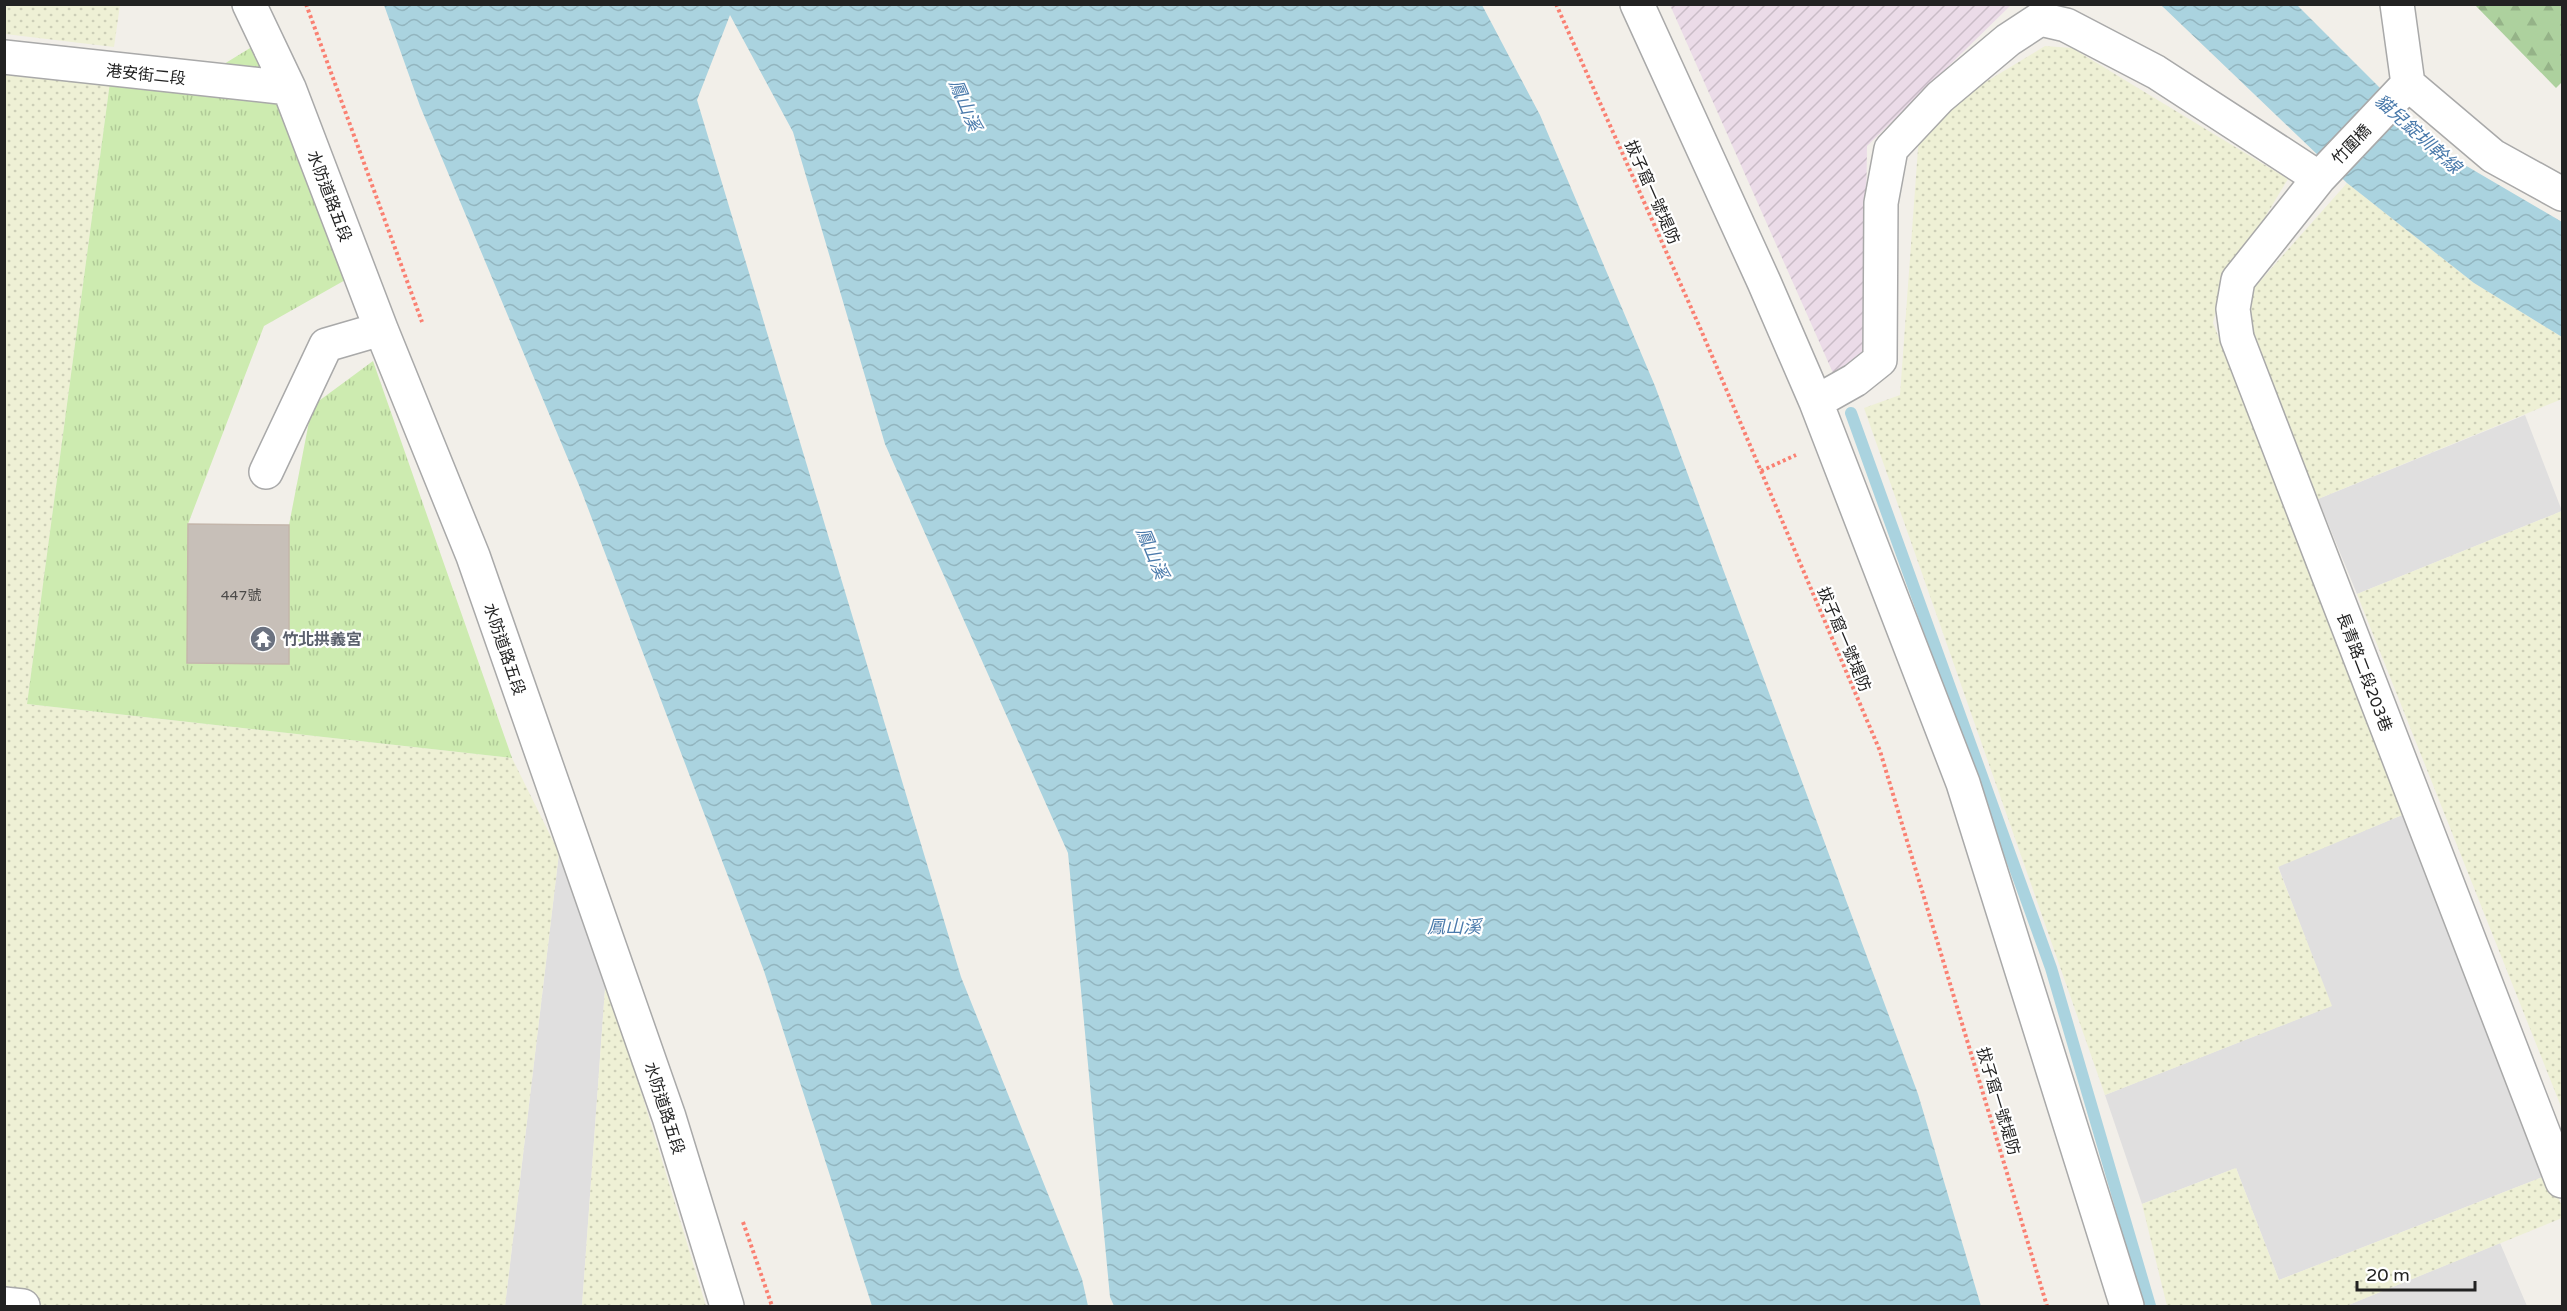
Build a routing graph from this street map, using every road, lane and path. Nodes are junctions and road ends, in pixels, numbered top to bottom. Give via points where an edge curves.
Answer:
1 (249, 4) edge
2 (1556, 4) edge
3 (1637, 4) edge
4 (2397, 4) edge
5 (4, 57) edge
6 (2408, 84) junction
7 (289, 88) junction
8 (2319, 178) junction
9 (2562, 194) edge
10 (381, 329) junction
11 (1816, 402) junction
12 (266, 472) dead end
13 (2562, 1182) edge
14 (4, 1304) edge
15 (23, 1306) edge
16 (727, 1306) edge
17 (2047, 1306) edge
18 (2127, 1306) edge

1 - 7 street, 水防道路五段
2 - 17 path, 拔子窟一號堤防 via 1701,330 1880,751
3 - 11 street
4 - 6 street
5 - 7 street, 港安街二段
6 - 8 street, 竹圍橋
6 - 9 street via 2493,156
7 - 10 street, 水防道路五段
8 - 11 street via 2156,72 2066,25 2040,18 1940,97 1891,149 1881,203 1880,360 1855,381
8 - 13 street, 長青路二段203巷 via 2238,280 2234,309 2237,338
10 - 12 street via 326,345
10 - 16 street, 水防道路五段 via 481,578 669,1117
11 - 18 street via 1963,783
14 - 15 street

